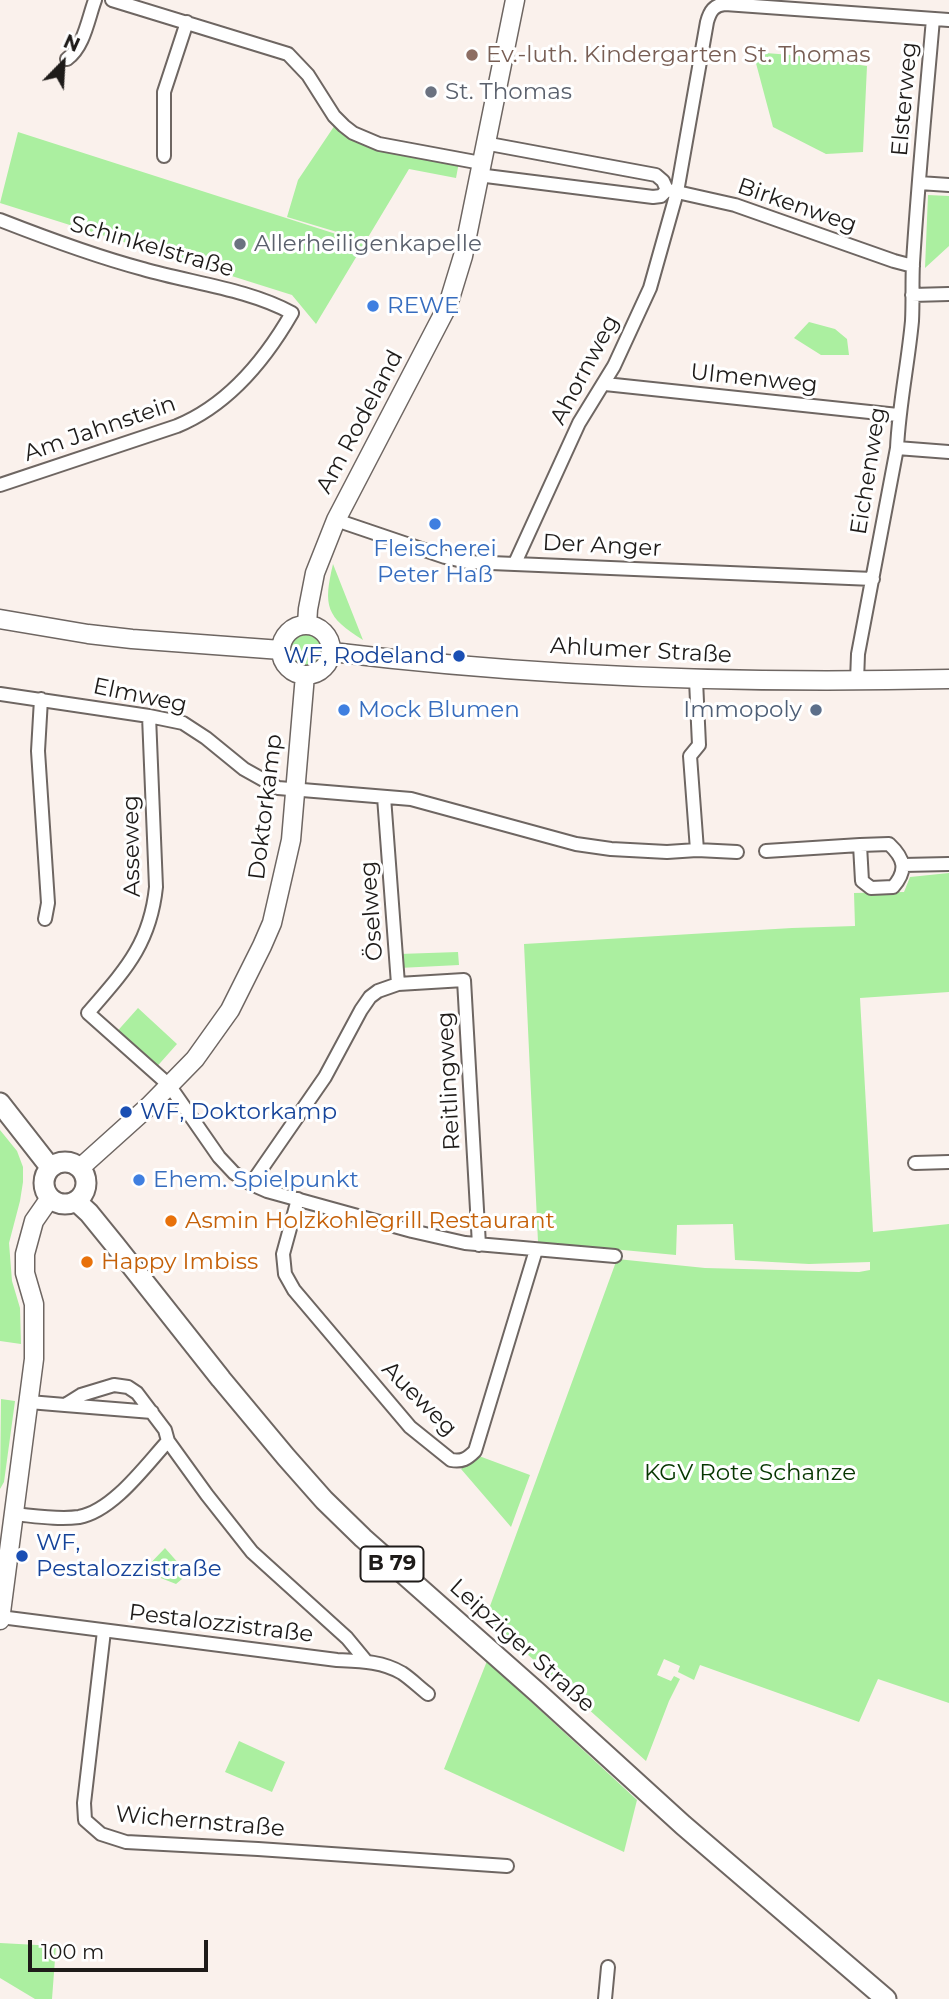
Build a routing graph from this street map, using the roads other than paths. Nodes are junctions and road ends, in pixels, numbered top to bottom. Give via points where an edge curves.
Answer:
1 (95, 0) edge
2 (112, 0) edge
3 (515, 0) edge
4 (144, 4) edge
5 (933, 19) junction
6 (949, 20) edge
7 (187, 22) junction
8 (67, 59) dead end
9 (484, 143) junction
10 (164, 156) dead end
11 (480, 169) junction
12 (919, 183) junction
13 (949, 185) edge
14 (672, 191) junction
15 (0, 220) edge
16 (913, 266) junction
17 (912, 295) junction
18 (949, 295) edge
19 (292, 313) joint
20 (605, 384) junction
21 (898, 415) junction
22 (897, 448) junction
23 (949, 452) edge
24 (0, 485) edge
25 (336, 520) junction
26 (515, 564) junction
27 (873, 579) junction
28 (0, 619) edge
29 (307, 625) junction
30 (281, 650) junction
31 (332, 652) junction
32 (305, 675) junction
33 (949, 679) edge
34 (696, 680) junction
35 (857, 681) junction
36 (0, 694) edge
37 (41, 699) junction
38 (149, 716) junction
39 (295, 790) junction
40 (384, 797) junction
41 (860, 845) junction
42 (697, 850) junction
43 (766, 851) dead end
44 (737, 852) dead end
45 (949, 864) edge
46 (903, 865) junction
47 (45, 919) dead end
48 (398, 984) junction
49 (169, 1085) junction
50 (0, 1103) edge
51 (949, 1162) edge
52 (915, 1163) dead end
53 (51, 1167) junction
54 (80, 1168) junction
55 (251, 1184) junction
56 (50, 1198) junction
57 (298, 1199) junction
58 (76, 1201) junction
59 (479, 1245) junction
60 (536, 1250) junction
61 (614, 1256) dead end
62 (29, 1402) junction
63 (65, 1405) junction
64 (152, 1412) junction
65 (169, 1441) junction
66 (10, 1508) edge
67 (0, 1618) edge
68 (104, 1631) junction
69 (366, 1661) junction
70 (428, 1694) dead end
71 (508, 1866) dead end
72 (608, 1967) dead end
73 (605, 1999) edge
74 (886, 1999) edge

1 - 8 street via 82,38
2 - 4 street, Birkenweg
3 - 9 street, Am Rodeland
4 - 7 street, Birkenweg
5 - 6 street
5 - 12 street, Elsterweg
5 - 14 street, Ahornweg via 718,5 707,22
7 - 10 street via 164,92
7 - 11 street, Birkenweg via 288,54 308,75 334,116 353,133
9 - 11 street, Am Rodeland
9 - 14 street, Birkenweg via 656,175
11 - 14 street, Birkenweg via 653,197
11 - 25 street, Am Rodeland via 448,306
12 - 13 street
12 - 16 street, Elsterweg
14 - 16 street, Birkenweg via 735,205
14 - 20 street, Ahornweg via 650,288
15 - 19 street, Schinkelstraße via 141,269 271,302
16 - 17 street, Eichenweg
17 - 18 street
17 - 21 street, Eichenweg
19 - 24 street, Am Jahnstein via 280,335 227,396 195,418
20 - 21 street, Ulmenweg
20 - 26 street, Ahornweg via 579,424
21 - 22 street, Eichenweg
22 - 23 street
22 - 27 street, Eichenweg
25 - 26 street, Der Anger via 445,557
25 - 29 street, Am Rodeland via 315,573
26 - 27 street, Der Anger
27 - 35 street, Eichenweg
28 - 30 street via 132,639
29 - 30 street via 287,634
29 - 31 street via 325,633
30 - 32 street via 288,667
31 - 32 street via 325,667
31 - 34 street, Ahlumer Straße
32 - 39 street, Doktorkamp
33 - 35 street, Ahlumer Straße
34 - 35 street, Ahlumer Straße
34 - 42 street via 699,745 690,756
36 - 37 street, Elmweg
37 - 38 street, Elmweg
37 - 47 street via 38,751 48,903
38 - 39 street, Elmweg via 183,723 263,781
38 - 49 street, Asseweg via 154,909 141,946 88,1013
39 - 40 street
39 - 49 street, Doktorkamp via 291,840 272,923 230,1010 195,1059
40 - 42 street via 411,799 576,844
40 - 48 street, Öselweg
41 - 43 street
41 - 46 street via 889,844
41 - 46 street via 862,881 871,888 893,887
42 - 44 street
45 - 46 street
48 - 55 street, Öselweg via 370,997 325,1077
48 - 59 street, Reitlingweg via 464,980
49 - 54 street, Doktorkamp
49 - 55 street, Asseweg via 219,1157
50 - 53 main road
51 - 52 street
53 - 54 main road via 65,1162
53 - 56 main road via 43,1185
54 - 58 main road via 86,1185
55 - 57 street, Asseweg
56 - 58 main road via 62,1204
56 - 62 street via 34,1221 25,1254 34,1304
57 - 59 street, Asseweg
57 - 60 street, Aueweg via 283,1254 293,1290 410,1427 459,1462 475,1451
58 - 74 main road, Leipziger Straße / B 79 via 324,1500 683,1825
59 - 60 street, Asseweg
60 - 61 street, Asseweg
62 - 63 street
62 - 66 street
63 - 64 street
63 - 64 street via 114,1385 137,1392
64 - 65 street
65 - 66 street via 117,1496 82,1516 65,1518
65 - 69 street via 252,1552
66 - 67 street
67 - 68 street, Pestalozzistraße
68 - 69 street, Pestalozzistraße
68 - 71 street, Wichernstraße via 84,1803 85,1821 101,1835 126,1842
69 - 70 street, Pestalozzistraße via 401,1673
72 - 73 street

